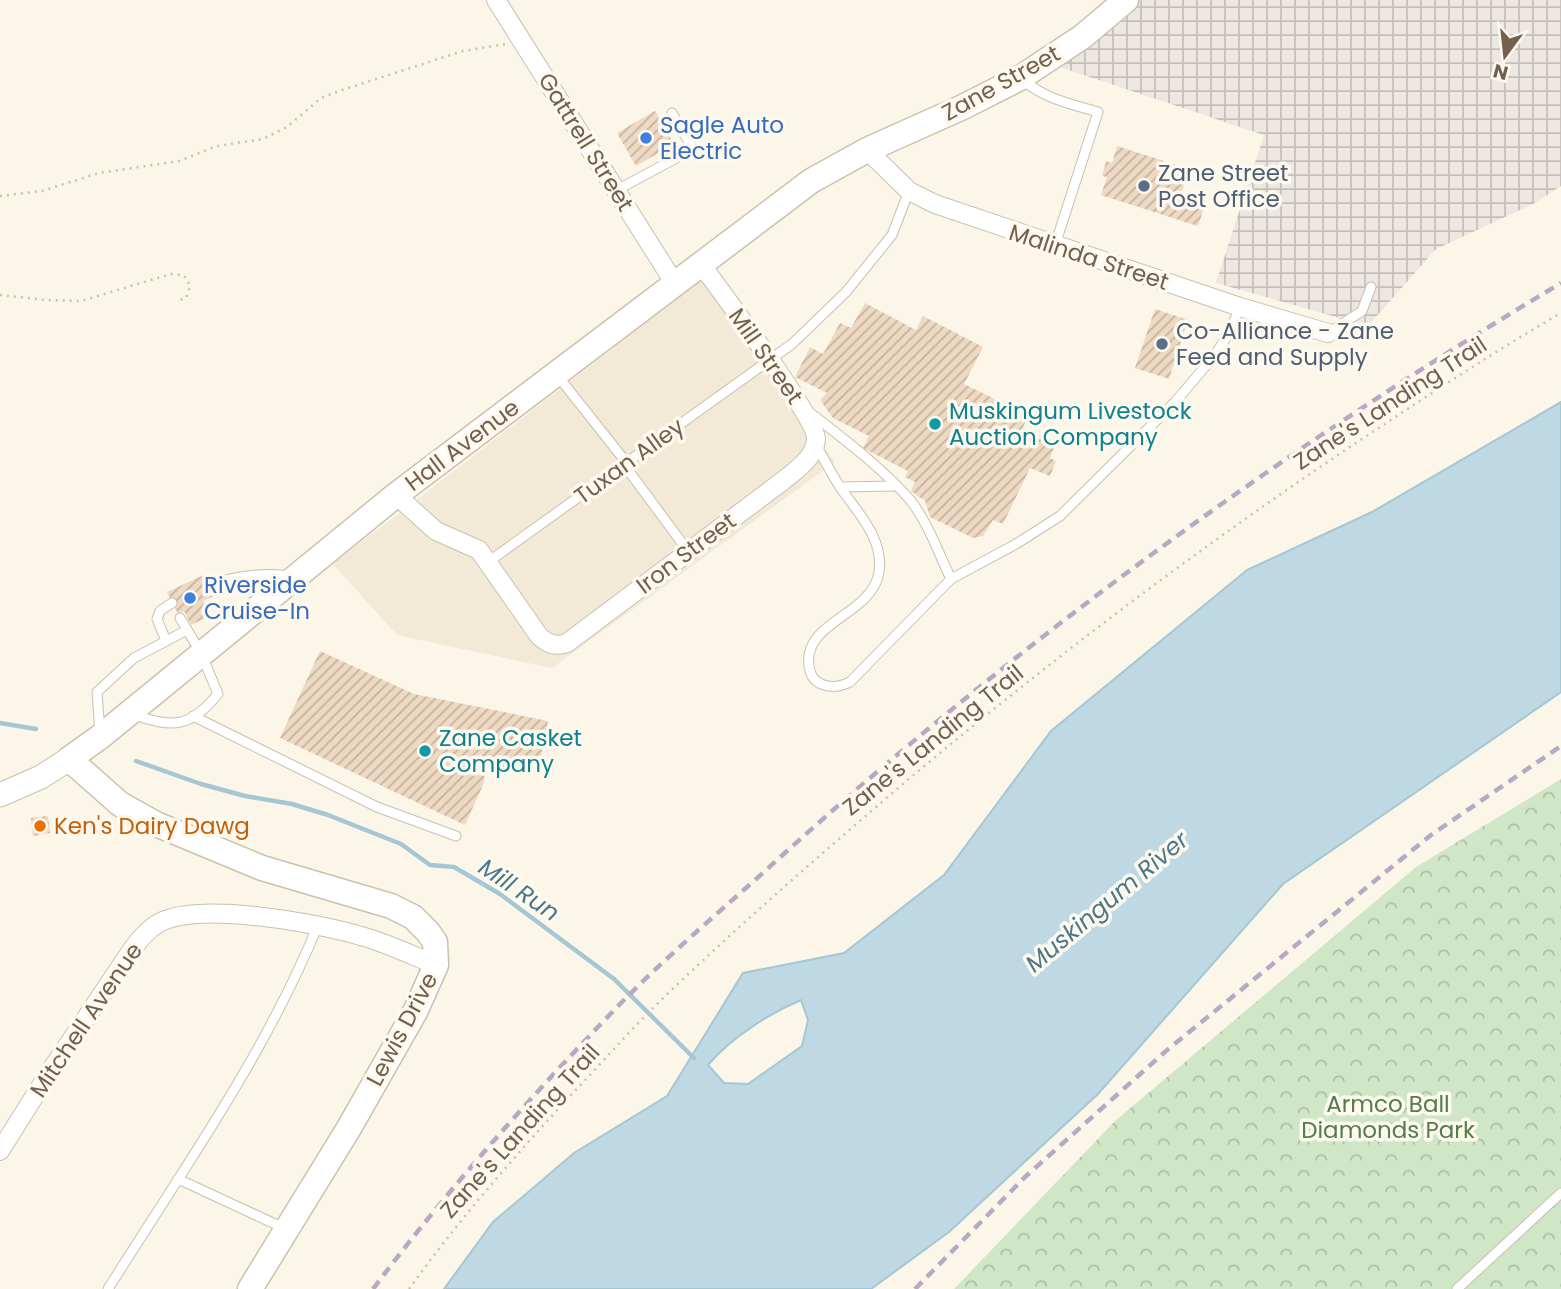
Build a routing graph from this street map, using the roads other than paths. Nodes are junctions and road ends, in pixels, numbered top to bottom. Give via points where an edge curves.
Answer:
1 (496, 0) edge
2 (1126, 0) edge
3 (1020, 78) junction
4 (672, 113) dead end
5 (867, 150) junction
6 (617, 190) junction
7 (909, 191) junction
8 (1055, 246) junction
9 (701, 264) junction
10 (675, 284) junction
11 (1371, 287) dead end
12 (1240, 307) junction
13 (1328, 333) joint
14 (769, 359) junction
15 (556, 374) junction
16 (801, 406) junction
17 (814, 448) junction
18 (625, 465) junction
19 (894, 486) junction
20 (840, 487) junction
21 (396, 495) junction
22 (688, 551) junction
23 (488, 562) junction
24 (295, 577) junction
25 (951, 579) junction
26 (211, 584) dead end
27 (172, 603) dead end
28 (180, 618) dead end
29 (187, 630) junction
30 (166, 641) junction
31 (201, 653) junction
32 (129, 714) junction
33 (193, 716) junction
34 (100, 737) junction
35 (69, 759) junction
36 (0, 796) edge
37 (456, 836) dead end
38 (318, 925) junction
39 (436, 965) junction
40 (0, 1151) edge
41 (177, 1179) junction
42 (1561, 1193) edge
43 (288, 1230) junction
44 (108, 1289) edge
45 (250, 1289) edge
46 (1458, 1289) edge

1 - 6 street, Gattrell Street
2 - 3 main road, Zane Street via 1082,37
3 - 5 main road, Zane Street
3 - 8 lane via 1048,97 1098,112
4 - 6 lane via 693,149
5 - 7 street, Malinda Street
5 - 9 main road, Hall Avenue via 811,181
6 - 10 street, Gattrell Street
7 - 8 street, Malinda Street via 957,213
7 - 14 lane, Tuxan Alley via 892,235 846,292 813,326
8 - 12 street, Malinda Street
9 - 10 main road, Hall Avenue
9 - 14 street, Mill Street
10 - 15 main road, Hall Avenue
11 - 13 lane via 1362,310
12 - 13 street, Malinda Street
12 - 25 lane via 1215,355 1175,402 1060,516
14 - 16 street, Mill Street
14 - 18 lane, Tuxan Alley
15 - 18 lane
15 - 21 main road, Hall Avenue
16 - 17 street, Mill Street via 816,432
16 - 19 lane
17 - 20 lane
17 - 22 street, Iron Street via 806,462 784,480
18 - 22 lane
18 - 23 lane, Tuxan Alley
19 - 20 lane
19 - 25 lane via 920,516
20 - 25 lane via 872,532 879,571 862,601 827,627 813,644 809,668 818,684 840,687 850,682
21 - 23 street via 436,531 469,544
21 - 24 main road, Hall Avenue
22 - 23 street, Iron Street via 567,643 554,645 539,636
24 - 26 lane via 271,573
24 - 31 main road, Hall Avenue
27 - 30 lane via 160,611 157,620
28 - 29 lane
29 - 30 lane
29 - 31 lane
30 - 34 lane via 134,658 97,692
31 - 32 main road, Hall Avenue
31 - 33 lane via 218,694
32 - 33 lane via 169,724
32 - 34 main road, Hall Avenue
33 - 37 lane via 377,807
34 - 35 main road, Hall Avenue
35 - 36 street
35 - 39 main road, Lewis Drive via 120,804 156,824 261,868 391,906 413,917 435,942
38 - 39 street, Mitchell Avenue
38 - 40 street, Mitchell Avenue via 231,915 186,916 159,923 139,939
38 - 41 lane via 277,1013
39 - 43 main road, Lewis Drive via 410,1022
41 - 43 lane
41 - 44 lane
42 - 46 lane
43 - 45 main road, Lewis Drive

